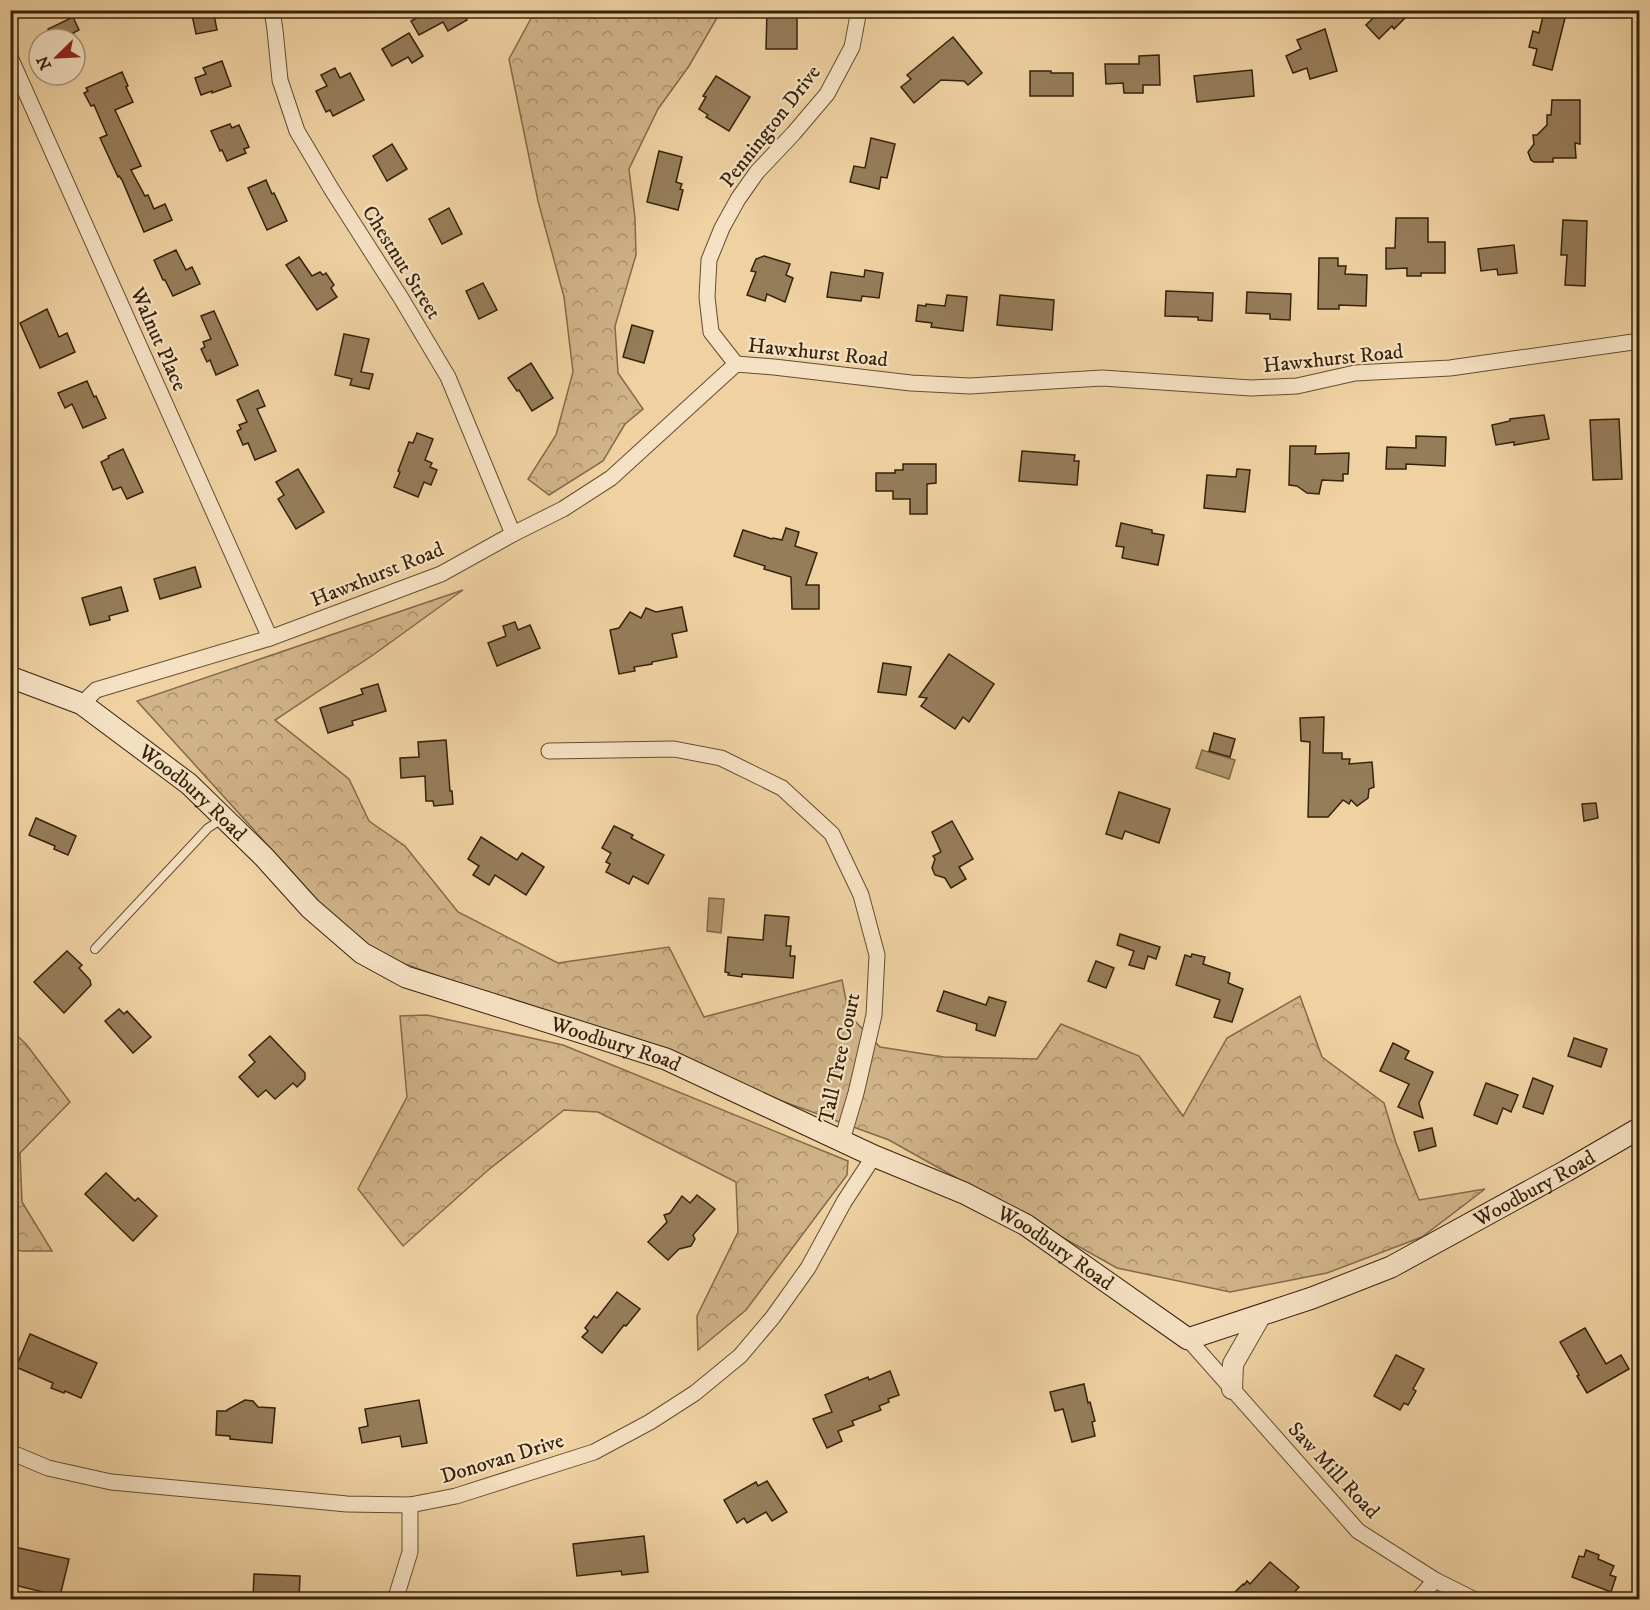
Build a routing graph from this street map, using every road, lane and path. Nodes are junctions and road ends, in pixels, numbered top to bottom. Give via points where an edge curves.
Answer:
1 (272, 10) edge
2 (859, 10) edge
3 (10, 57) edge
4 (1640, 342) edge
5 (736, 364) junction
6 (513, 534) junction
7 (270, 638) junction
8 (10, 677) edge
9 (82, 704) junction
10 (549, 751) dead end
11 (223, 818) junction
12 (95, 949) dead end
13 (1640, 1128) edge
14 (842, 1140) junction
15 (874, 1156) junction
16 (1261, 1315) junction
17 (1188, 1339) junction
18 (1232, 1389) junction
19 (10, 1452) edge
20 (410, 1505) junction
21 (1435, 1580) junction
22 (393, 1599) edge
23 (1418, 1599) edge
24 (1475, 1599) edge

1 - 6 street, Chestnut Street via 280,80 297,131 448,377
2 - 5 street, Pennington Drive via 852,47 827,94 757,171 722,228 710,260 707,297 711,332
3 - 7 street, Walnut Place
4 - 5 street, Hawxhurst Road via 1450,369 1355,373 1297,386 1251,388 1102,378 970,386 923,384
5 - 6 street, Hawxhurst Road via 611,478 563,509
6 - 7 street, Hawxhurst Road via 441,574
7 - 9 street, Hawxhurst Road via 98,689
8 - 9 main road, Woodbury Road
9 - 11 main road, Woodbury Road via 189,784
10 - 14 street, Tall Tree Court via 674,749 721,758 782,788 832,834 861,895 877,955 874,1015
11 - 12 lane via 180,856
11 - 14 main road, Woodbury Road via 310,908 362,953 406,977 666,1059
13 - 16 main road, Woodbury Road via 1391,1267
14 - 15 main road, Woodbury Road
15 - 17 main road, Woodbury Road via 964,1193 1026,1225
15 - 20 street, Donovan Drive via 808,1268 774,1317 740,1356 695,1393 594,1452 456,1496
16 - 17 main road, Woodbury Road
16 - 18 street via 1233,1364
17 - 18 street, Saw Mill Road
18 - 21 street, Saw Mill Road via 1358,1531
19 - 20 street, Donovan Drive via 48,1468 111,1482 347,1504
20 - 22 street via 410,1552 398,1594
21 - 23 street
21 - 24 street, Saw Mill Road

